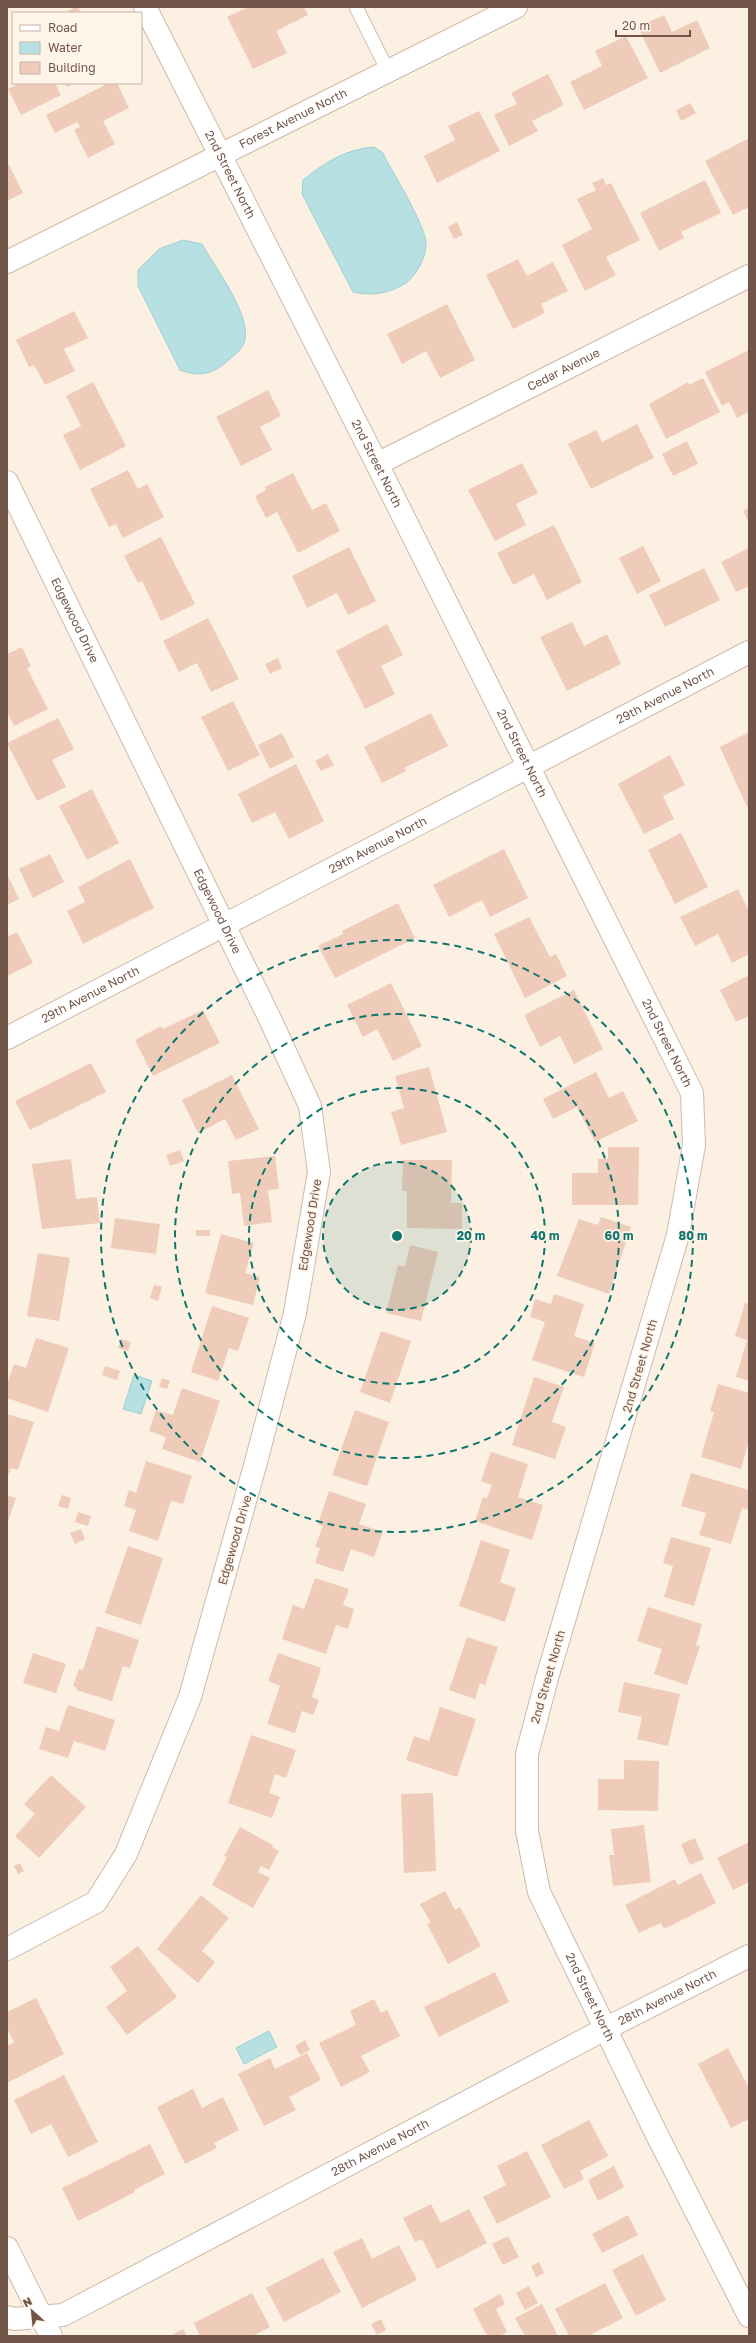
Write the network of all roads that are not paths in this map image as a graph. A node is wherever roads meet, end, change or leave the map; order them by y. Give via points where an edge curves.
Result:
1 (145, 7) edge
2 (356, 7) edge
3 (516, 7) edge
4 (388, 71) junction
5 (220, 155) junction
6 (7, 262) edge
7 (749, 276) edge
8 (377, 464) junction
9 (7, 482) edge
10 (749, 652) edge
11 (529, 766) junction
12 (224, 925) junction
13 (7, 1038) edge
14 (7, 1949) edge
15 (749, 1956) edge
16 (605, 2029) junction
17 (7, 2248) edge
18 (749, 2316) edge
19 (7, 2317) edge
20 (41, 2317) junction
21 (51, 2336) edge

1 - 5 street, 2nd Street North
2 - 4 lane
3 - 4 street, Forest Avenue North
4 - 5 street, Forest Avenue North
5 - 6 street, Forest Avenue North
5 - 8 street, 2nd Street North
7 - 8 street, Cedar Avenue
8 - 11 street, 2nd Street North
9 - 12 street, Edgewood Drive
10 - 11 street, 29th Avenue North
11 - 12 street, 29th Avenue North
11 - 16 street, 2nd Street North via 692,1093 694,1145 678,1235 547,1678 527,1754 526,1831 539,1892
12 - 13 street, 29th Avenue North
12 - 14 street, Edgewood Drive via 310,1106 319,1172 295,1313 190,1697 126,1854 96,1902
15 - 16 street, 28th Avenue North
16 - 18 street, 2nd Street North
16 - 20 street, 28th Avenue North via 63,2315
17 - 20 street
19 - 20 street, 28th Avenue North
20 - 21 street

